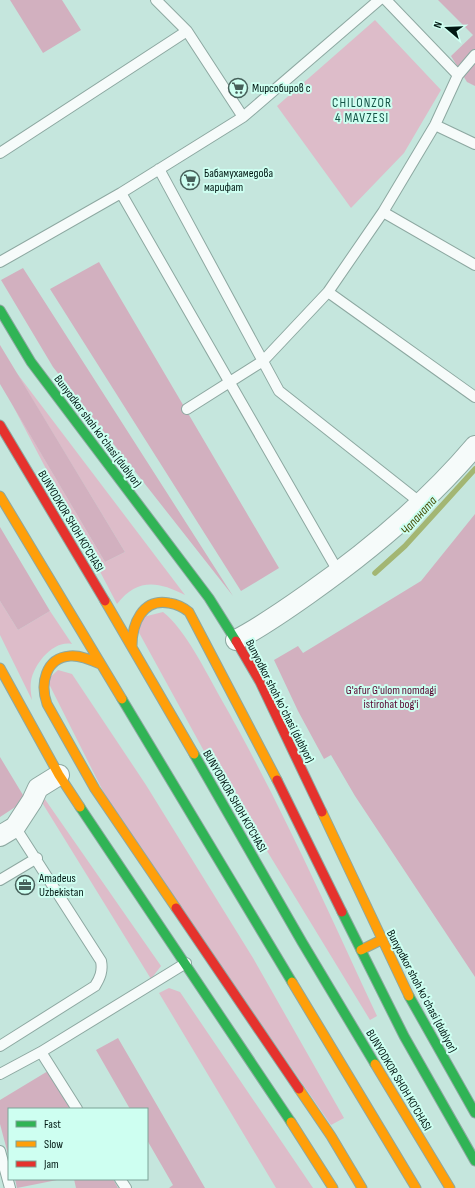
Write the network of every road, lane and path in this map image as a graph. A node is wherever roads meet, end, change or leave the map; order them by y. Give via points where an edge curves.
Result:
1 (156, 0) edge
2 (379, 0) edge
3 (386, 0) edge
4 (188, 30) junction
5 (475, 55) edge
6 (458, 75) junction
7 (243, 117) junction
8 (435, 125) junction
9 (475, 144) edge
10 (0, 153) edge
11 (159, 169) junction
12 (121, 192) junction
13 (383, 212) junction
14 (0, 262) edge
15 (475, 265) edge
16 (328, 292) junction
17 (0, 310) edge
18 (263, 362) junction
19 (229, 382) junction
20 (475, 397) edge
21 (187, 409) dead end
22 (0, 425) edge
23 (475, 446) edge
24 (0, 496) edge
25 (422, 504) junction
26 (339, 573) junction
27 (236, 640) junction
28 (132, 646) junction
29 (100, 664) junction
30 (0, 668) edge
31 (59, 775) junction
32 (8, 832) edge
33 (37, 858) junction
34 (0, 880) edge
35 (381, 940) junction
36 (361, 950) junction
37 (186, 963) junction
38 (0, 1046) edge
39 (40, 1052) junction
40 (0, 1074) edge
41 (76, 1108) edge
42 (475, 1113) edge
43 (0, 1151) edge
44 (475, 1161) edge
45 (10, 1188) edge
46 (333, 1188) edge
47 (362, 1188) edge
48 (416, 1188) edge
49 (450, 1188) edge

1 - 4 lane
2 - 7 lane
3 - 6 lane
4 - 7 lane
4 - 10 lane
5 - 6 lane
6 - 8 lane
7 - 11 lane
8 - 9 lane
8 - 13 lane
11 - 12 lane
11 - 18 lane
12 - 14 lane
12 - 19 lane
13 - 15 lane
13 - 16 lane
16 - 18 lane
16 - 20 lane
17 - 27 main road, Bunyodkor shoh koʻchasi (dublyor) via 31,362 209,598
18 - 19 lane
18 - 25 lane via 279,391
19 - 21 lane
19 - 26 lane
22 - 28 main road, BUNYODKOR SHOH KO'CHASI
23 - 25 street
24 - 29 main road
25 - 26 street
26 - 27 street via 257,629
27 - 35 main road, Bunyodkor shoh koʻchasi (dublyor) via 260,682
28 - 36 main road via 134,623 139,613 148,605 169,602 189,612 249,724
28 - 49 main road, BUNYODKOR SHOH KO'CHASI via 302,942
29 - 47 main road via 80,657 60,659 50,667 44,677 42,690 46,704 95,789 331,1136
29 - 48 main road
30 - 31 main road
31 - 32 street via 38,788 32,801
31 - 37 main road
32 - 33 lane
33 - 34 lane
33 - 38 lane via 101,961 101,974 95,986
35 - 36 main road
35 - 42 main road, Bunyodkor shoh koʻchasi (dublyor) via 424,1025
36 - 44 main road via 404,1036
37 - 39 lane
37 - 46 main road
39 - 40 lane
39 - 41 lane
43 - 45 lane

